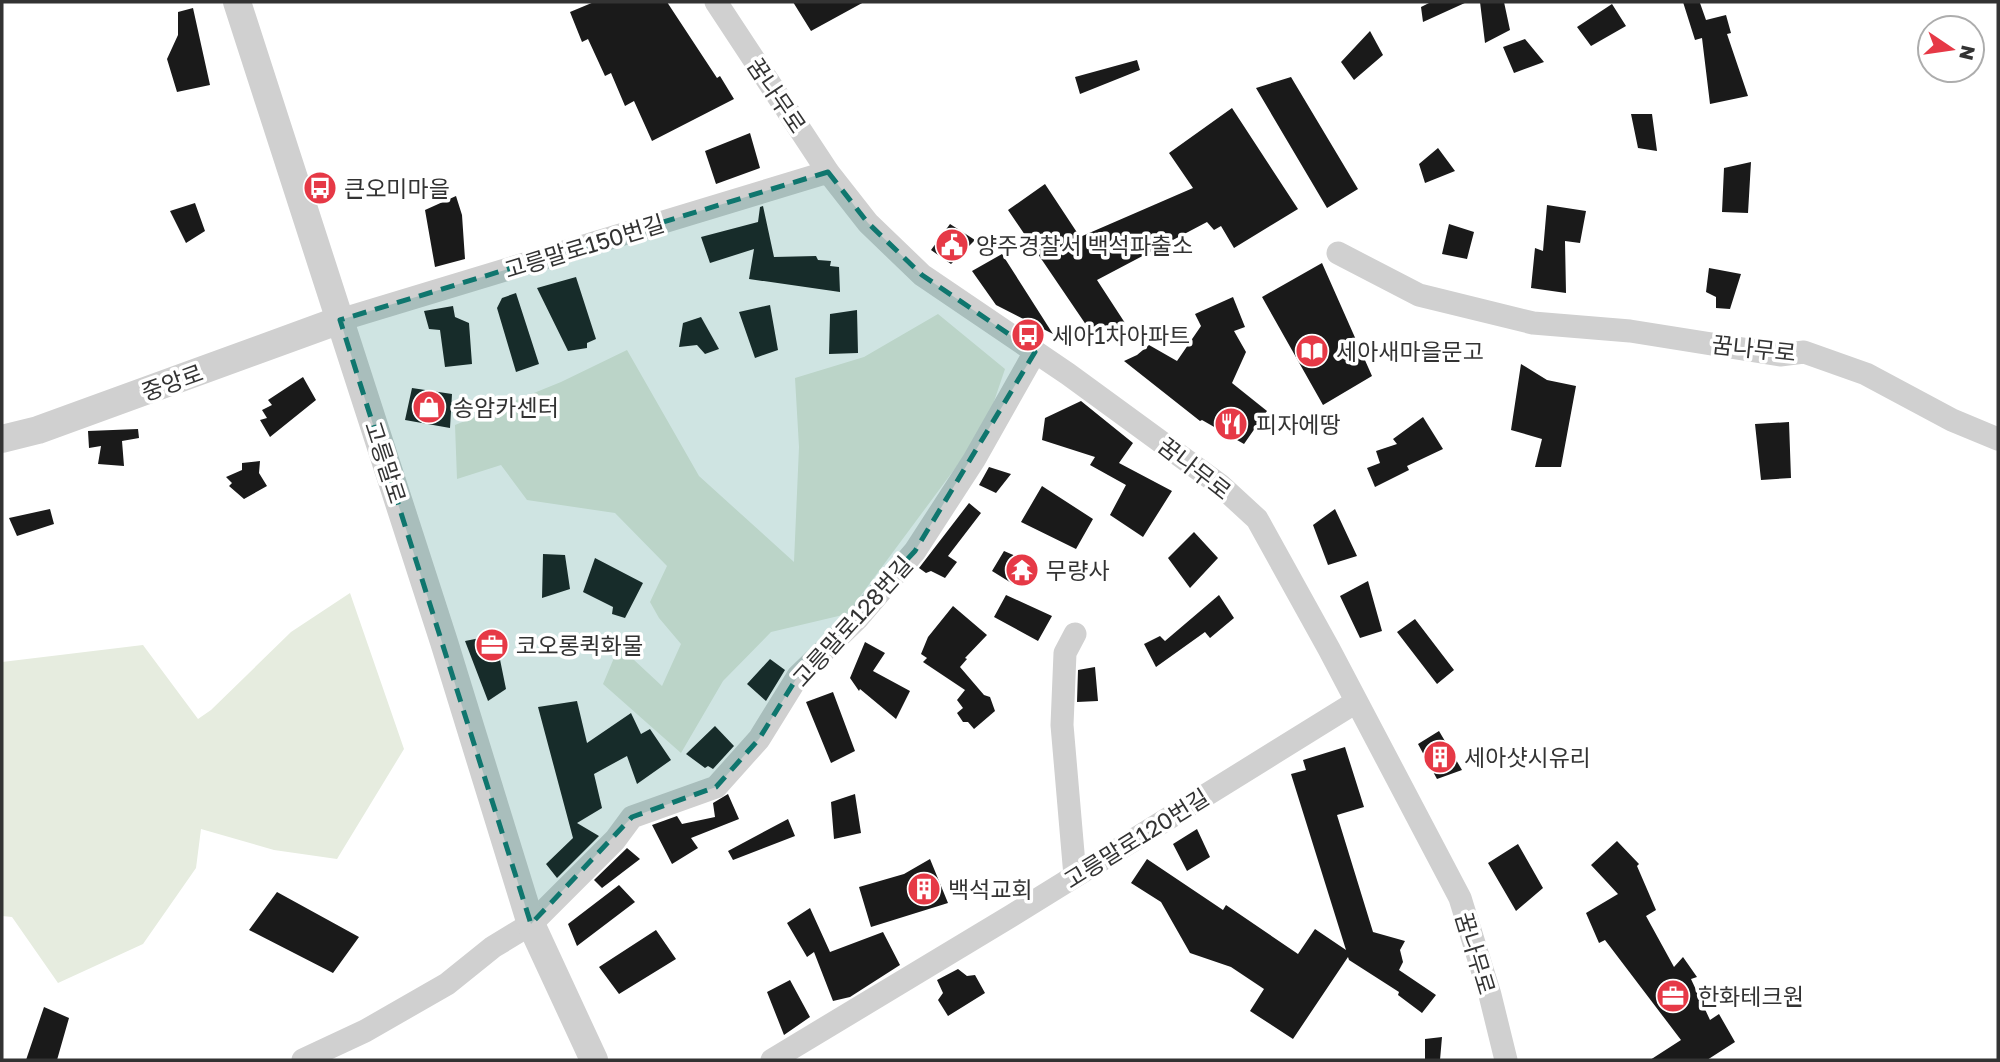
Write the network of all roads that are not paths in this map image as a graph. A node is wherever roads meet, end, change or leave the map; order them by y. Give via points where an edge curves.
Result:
1 (237, 2) edge
2 (716, 2) edge
3 (828, 172) junction
4 (1338, 253) dead end
5 (340, 320) junction
6 (1035, 352) junction
7 (2, 439) edge
8 (1998, 439) edge
9 (1075, 634) dead end
10 (1356, 702) junction
11 (1074, 876) junction
12 (531, 924) junction
13 (303, 1060) edge
14 (594, 1060) edge
15 (772, 1060) edge
16 (1506, 1060) edge

1 - 5 street, 고릉말로
2 - 3 street, 꿈나무로
3 - 5 street, 고릉말로150번길
3 - 6 street, 꿈나무로 via 868,223 922,275
4 - 8 street, 꿈나무로 via 1419,295 1533,323 1630,331 1780,355 1804,352 1866,374 1952,421
5 - 7 street, 중앙로
5 - 12 street, 고릉말로
6 - 10 street, 꿈나무로 via 1220,485 1257,519
6 - 12 street, 고릉말로128번길 via 974,460 915,551 857,619 798,676 759,739 716,787 632,817
9 - 11 street via 1065,653 1062,725
10 - 11 street, 고릉말로120번길
10 - 16 street, 꿈나무로 via 1460,898
11 - 15 street, 고릉말로120번길
12 - 13 street via 447,984
12 - 14 street, 고릉말로

